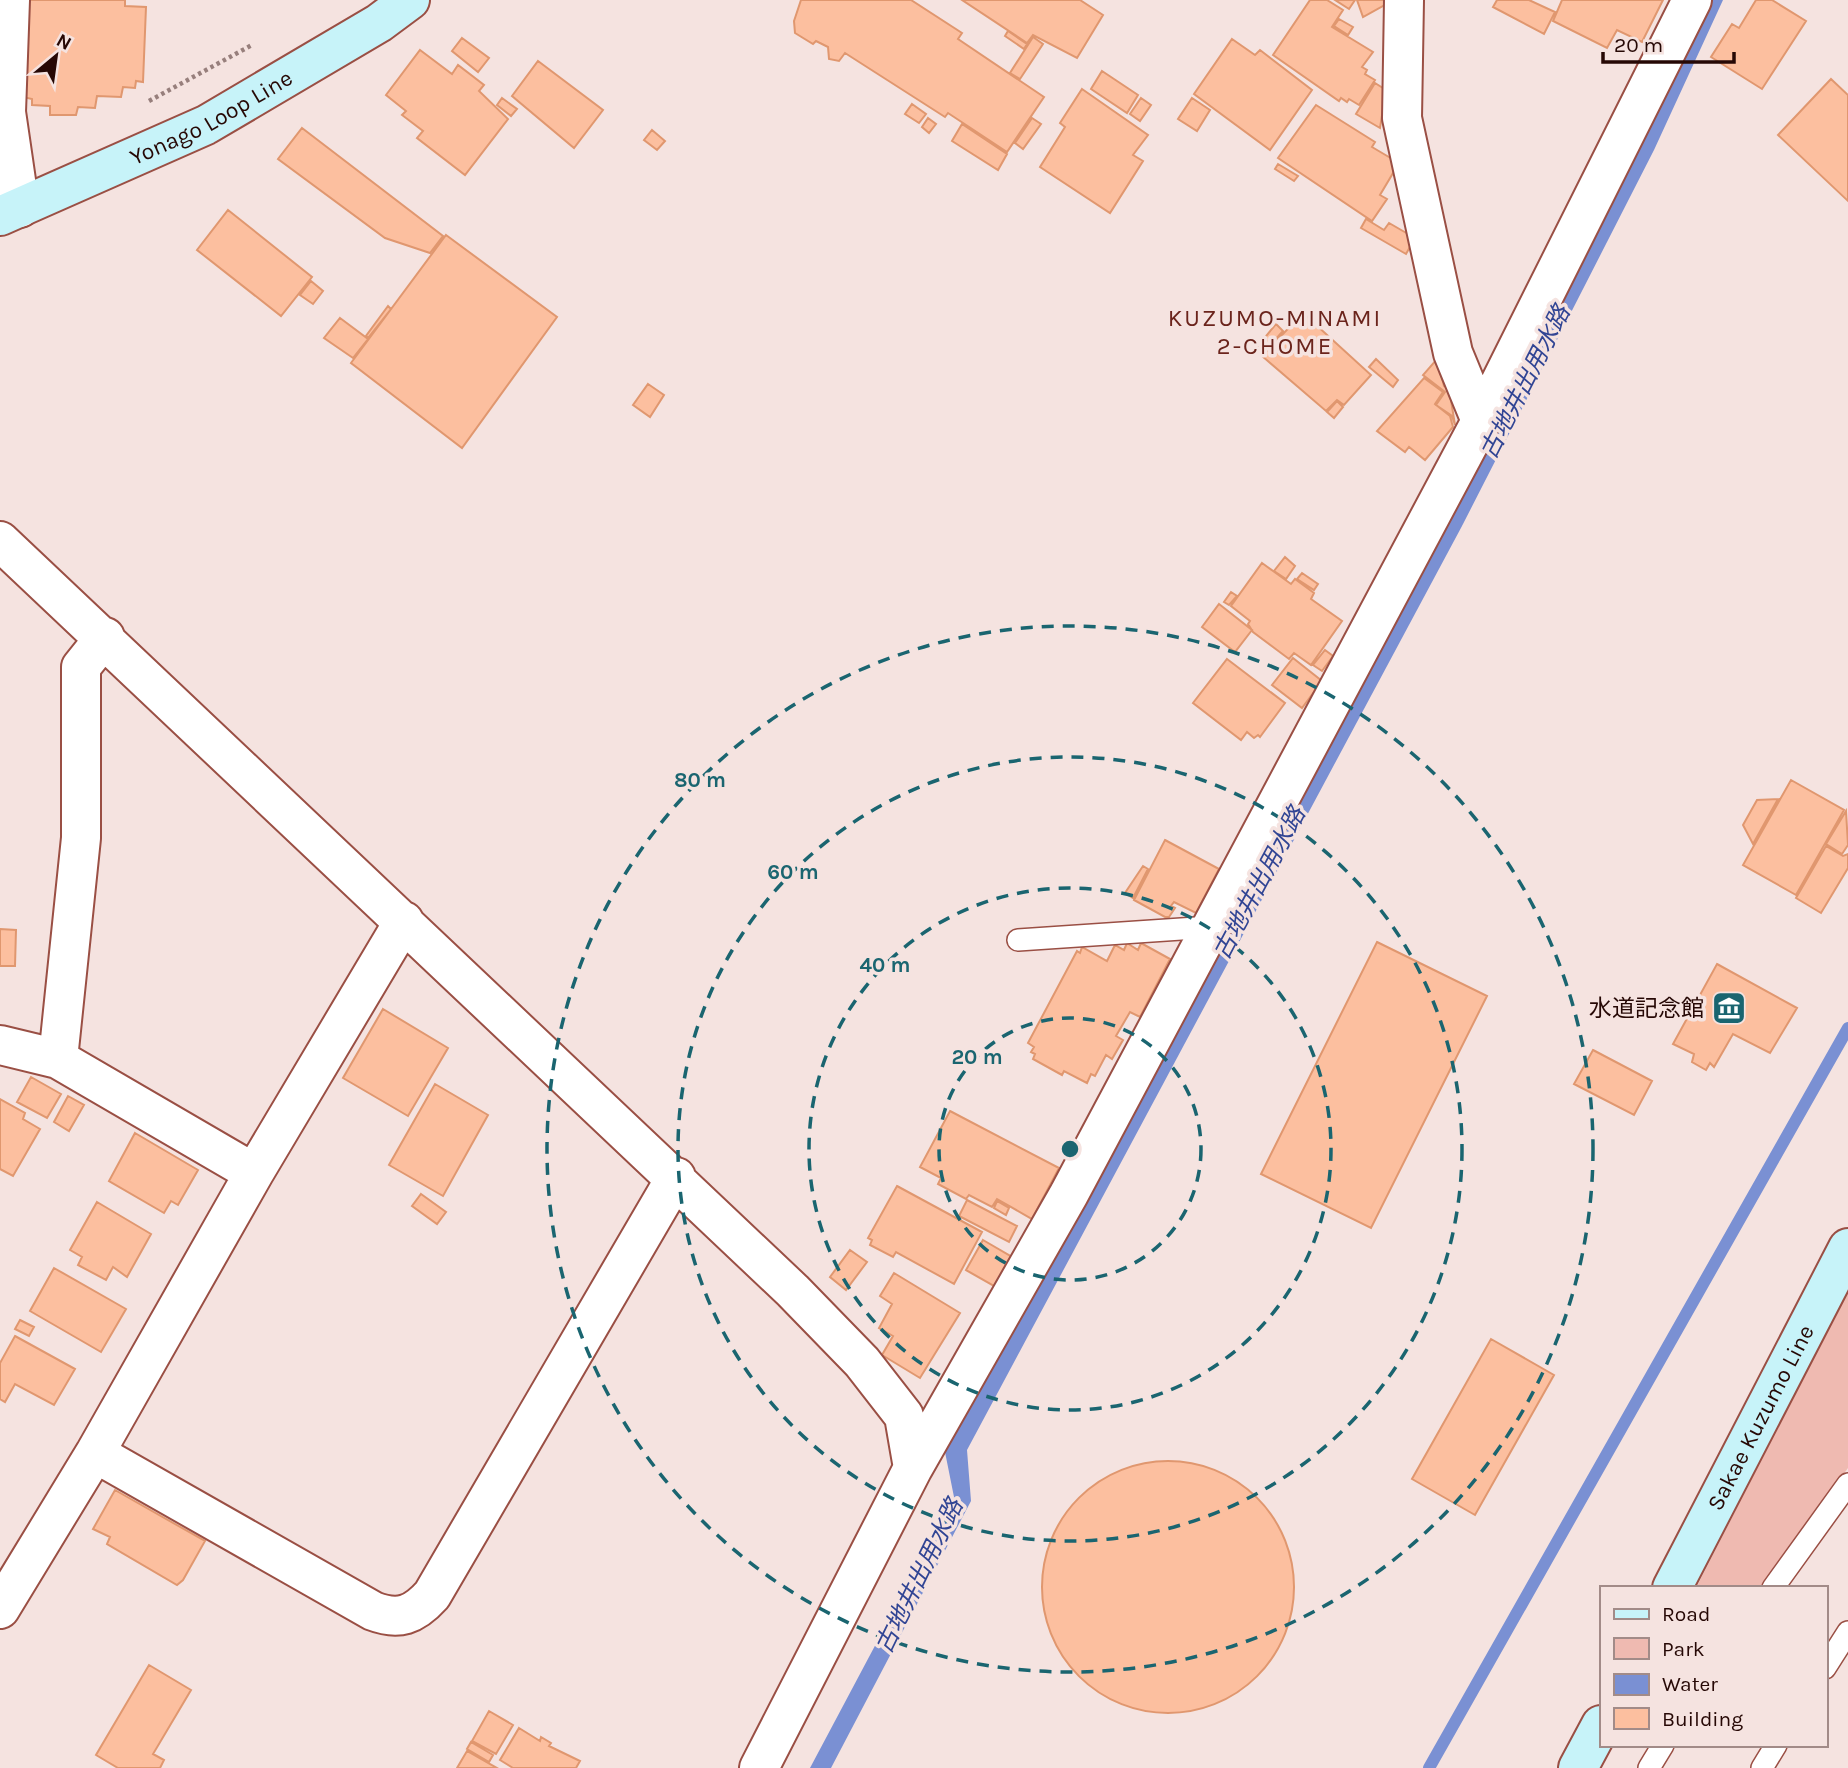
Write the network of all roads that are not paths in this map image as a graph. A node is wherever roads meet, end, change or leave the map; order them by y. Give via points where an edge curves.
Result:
1 (10, 0) edge
2 (410, 0) edge
3 (1404, 0) edge
4 (1692, 0) edge
5 (10, 212) edge
6 (1481, 421) junction
7 (0, 541) edge
8 (105, 637) junction
9 (404, 921) junction
10 (1211, 928) junction
11 (1018, 940) dead end
12 (0, 1045) edge
13 (58, 1059) junction
14 (254, 1174) junction
15 (676, 1177) junction
16 (1848, 1248) edge
17 (95, 1453) junction
18 (913, 1468) junction
19 (1848, 1484) edge
20 (1673, 1586) edge
21 (1774, 1586) edge
22 (0, 1609) edge
23 (1848, 1632) edge
24 (1827, 1665) edge
25 (1600, 1729) edge
26 (1662, 1747) edge
27 (1775, 1747) edge
28 (759, 1768) edge
29 (1578, 1768) edge
30 (1649, 1768) edge
31 (1762, 1768) edge

1 - 5 street via 6,112
2 - 5 main road, Yonago Loop Line via 206,125
3 - 6 street via 1402,118 1453,353
4 - 6 street
6 - 10 street
7 - 8 street
8 - 9 street
8 - 13 street via 81,667 81,838
9 - 14 street
9 - 15 street
10 - 11 lane
10 - 18 street via 1069,1194
12 - 13 street
13 - 14 street
14 - 17 street
15 - 17 street via 432,1595 419,1610 396,1618 373,1611
15 - 18 street via 862,1362 904,1416
16 - 20 main road, Sakae Kuzumo Line
17 - 22 street
18 - 28 street
19 - 21 lane
23 - 24 lane
25 - 29 main road
26 - 30 lane
27 - 31 lane

